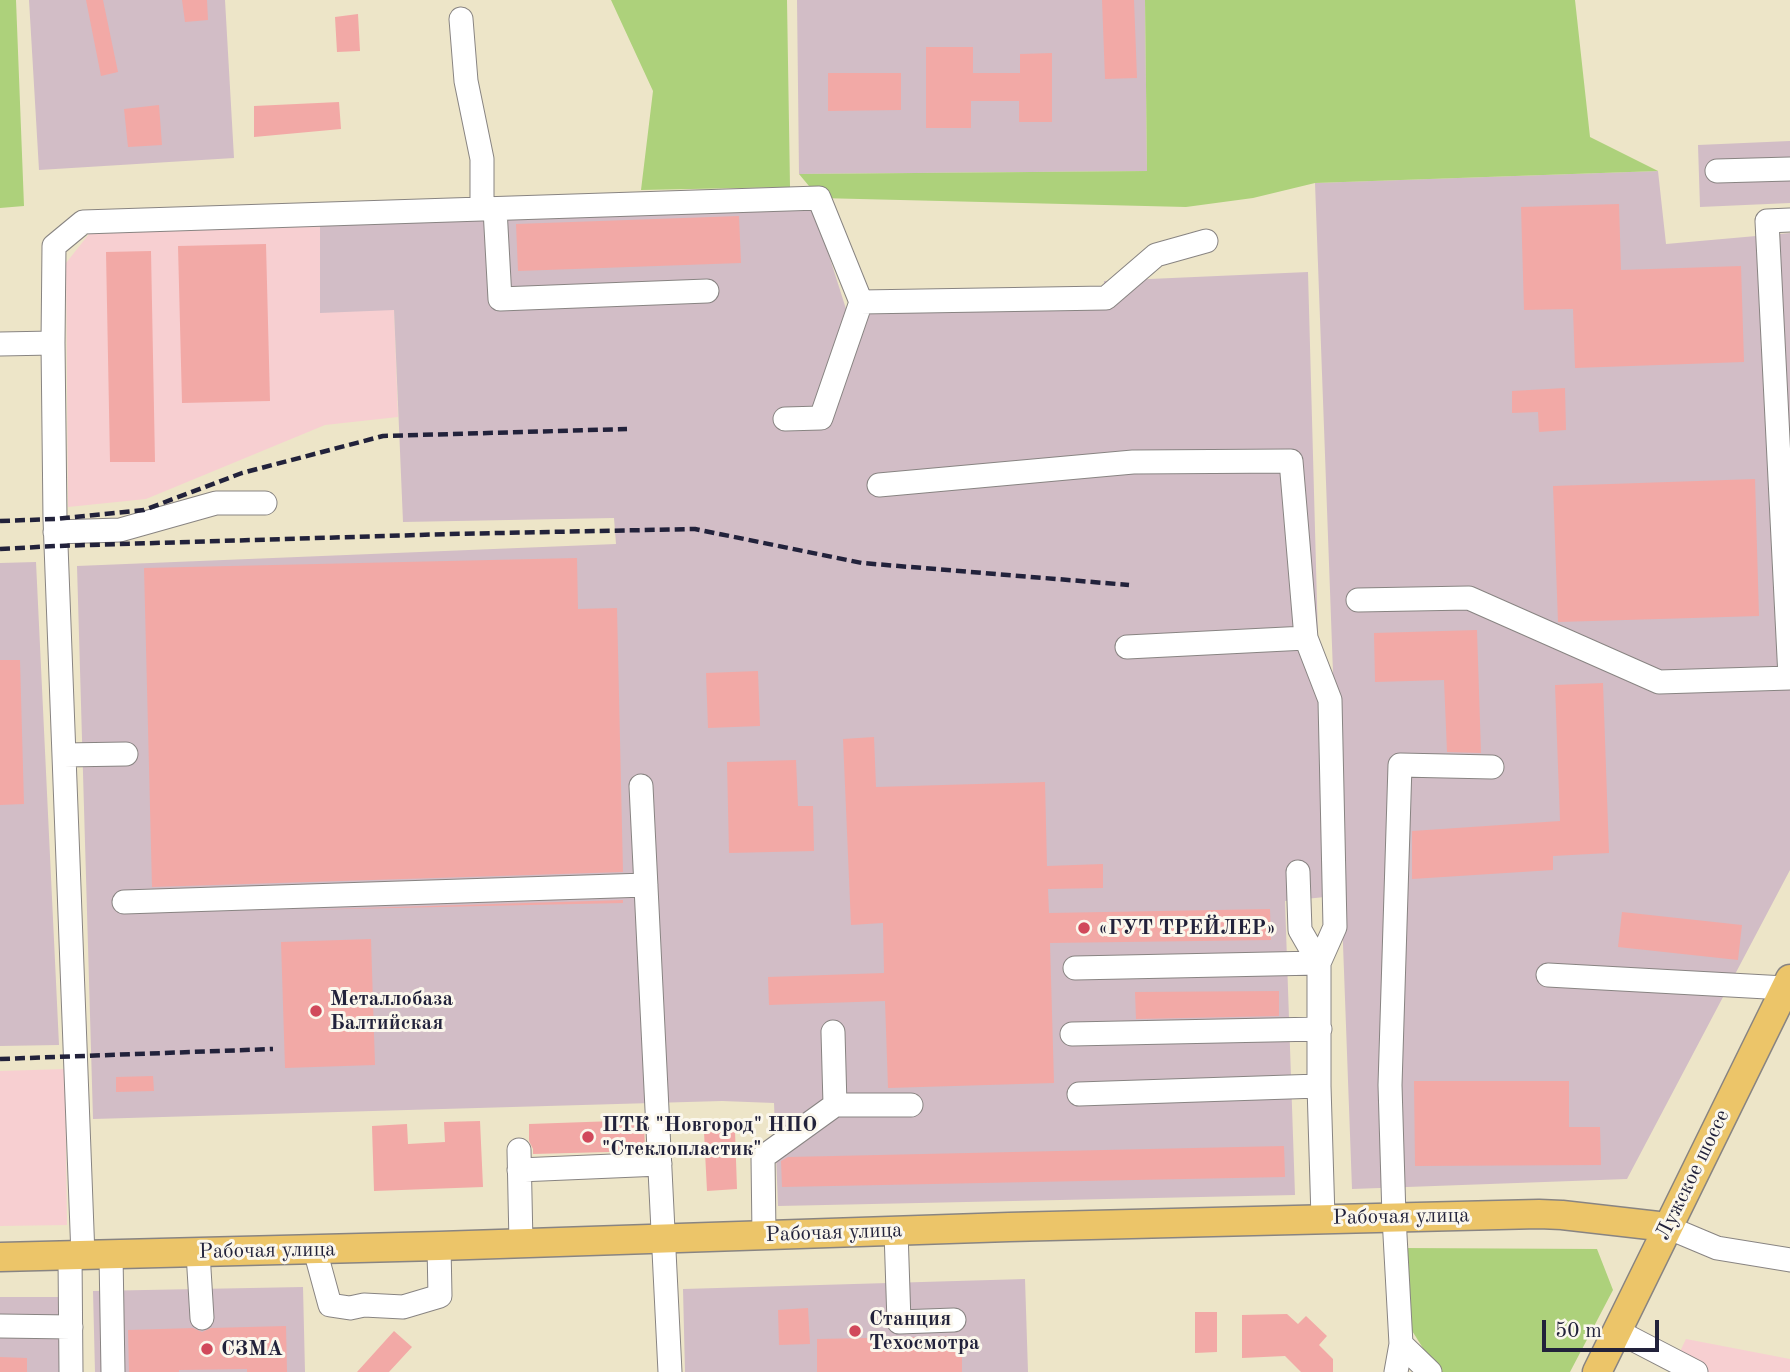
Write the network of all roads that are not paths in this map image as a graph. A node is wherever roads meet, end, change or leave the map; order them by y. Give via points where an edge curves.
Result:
1 (461, 19) dead end
2 (1790, 169) edge
3 (1717, 171) dead end
4 (488, 209) junction
5 (1790, 220) edge
6 (1206, 241) dead end
7 (707, 291) dead end
8 (861, 302) junction
9 (52, 343) junction
10 (0, 344) edge
11 (785, 419) dead end
12 (879, 485) dead end
13 (265, 503) dead end
14 (55, 532) junction
15 (1358, 600) dead end
16 (1306, 638) junction
17 (1127, 647) dead end
18 (1790, 677) edge
19 (126, 754) dead end
20 (64, 755) junction
21 (1492, 767) dead end
22 (641, 786) dead end
23 (1298, 872) dead end
24 (646, 885) junction
25 (124, 902) dead end
26 (1319, 963) junction
27 (1074, 968) dead end
28 (1548, 975) dead end
29 (1785, 998) edge
30 (1320, 1029) junction
31 (833, 1032) dead end
32 (1072, 1034) dead end
33 (1320, 1086) junction
34 (1079, 1094) dead end
35 (835, 1105) junction
36 (911, 1105) dead end
37 (660, 1164) junction
38 (1394, 1217) junction
39 (1323, 1218) junction
40 (1667, 1227) junction
41 (896, 1231) junction
42 (764, 1235) junction
43 (663, 1238) junction
44 (521, 1243) junction
45 (439, 1246) junction
46 (315, 1250) junction
47 (198, 1252) junction
48 (111, 1255) junction
49 (77, 1256) junction
50 (0, 1257) edge
51 (1790, 1259) edge
52 (202, 1318) dead end
53 (954, 1320) dead end
54 (0, 1326) edge
55 (71, 1327) junction
56 (1617, 1331) junction
57 (1401, 1344) junction
58 (71, 1372) edge
59 (113, 1372) edge
60 (670, 1372) edge
61 (1396, 1372) edge
62 (1430, 1372) edge
63 (1597, 1372) edge
64 (1696, 1372) edge

1 - 4 street
2 - 3 street
4 - 7 street via 500,299
4 - 8 street via 819,198
4 - 9 street via 83,222 54,246
5 - 18 street via 1767,220
6 - 8 street via 1156,254 1105,298
8 - 11 street via 821,418
9 - 10 street
9 - 14 street
12 - 16 street via 1133,462 1291,461
13 - 14 street via 216,503 120,530
14 - 20 street
15 - 18 street via 1469,598 1659,682
16 - 17 street
16 - 26 street via 1329,700 1335,927
19 - 20 street
20 - 49 street
21 - 38 street via 1400,765 1390,1085
22 - 24 street
23 - 26 street via 1300,930
24 - 25 street
24 - 37 street
26 - 27 street
26 - 30 street
28 - 29 street
29 - 40 main road, Лужское шоссе
30 - 32 street
30 - 33 street
31 - 35 street
33 - 34 street
33 - 39 street
35 - 36 street
35 - 42 street via 763,1157
37 - 43 street
37 - 44 street via 519,1160
38 - 39 main road, Рабочая улица
38 - 40 main road, Рабочая улица via 1539,1214
38 - 57 street
39 - 41 main road, Рабочая улица
40 - 51 street via 1717,1248
40 - 56 main road, Лужское шоссе
41 - 42 main road, Рабочая улица
41 - 53 street via 899,1322
42 - 43 main road, Рабочая улица
43 - 44 main road, Рабочая улица
43 - 60 street
44 - 45 main road, Рабочая улица
45 - 46 main road, Рабочая улица
45 - 46 street via 440,1296 402,1307 330,1305
46 - 47 main road, Рабочая улица
47 - 48 main road, Рабочая улица
47 - 52 street
48 - 49 main road, Рабочая улица
48 - 59 street
49 - 50 main road, Рабочая улица
49 - 55 street
54 - 55 street
55 - 58 street
56 - 63 main road, Лужское шоссе
56 - 64 street
57 - 61 street
57 - 62 street

